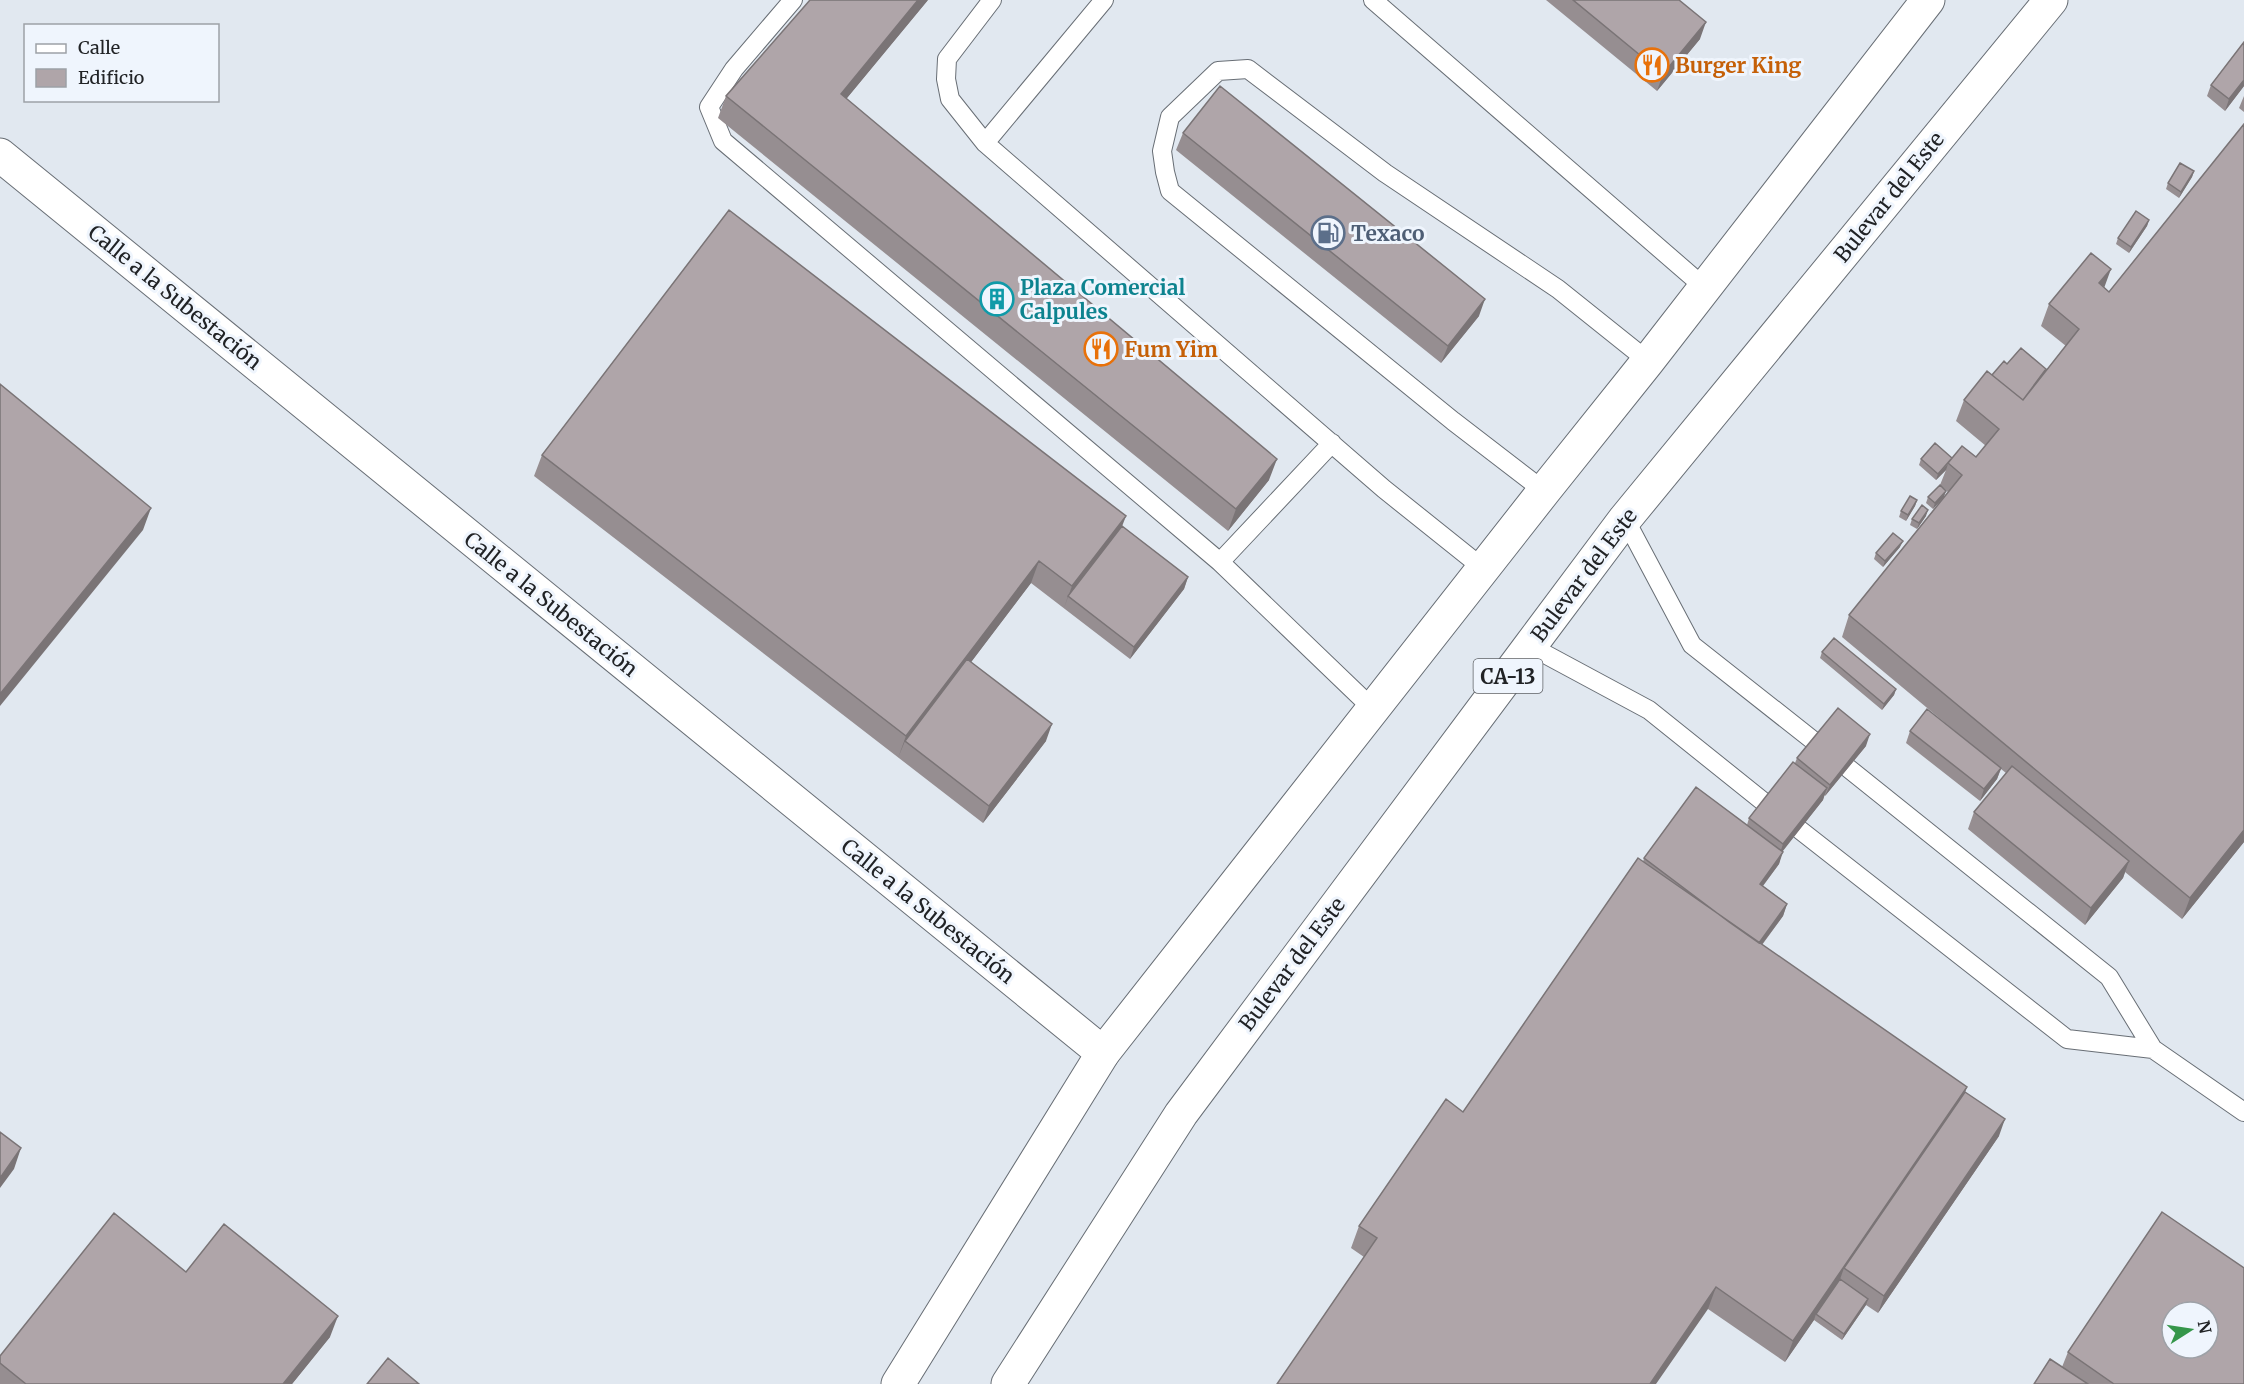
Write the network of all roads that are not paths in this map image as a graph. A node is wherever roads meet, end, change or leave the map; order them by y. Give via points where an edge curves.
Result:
1 (793, 0) edge
2 (992, 0) edge
3 (1104, 0) edge
4 (1373, 0) edge
5 (1928, 0) edge
6 (2051, 0) edge
7 (985, 143) junction
8 (0, 155) edge
9 (1704, 287) junction
10 (1648, 361) junction
11 (1332, 443) junction
12 (1544, 491) junction
13 (1626, 519) junction
14 (1220, 562) junction
15 (1484, 569) junction
16 (1530, 646) junction
17 (1373, 709) junction
18 (1815, 742) edge
19 (1848, 768) edge
20 (1765, 803) edge
21 (1800, 830) edge
22 (2153, 1050) junction
23 (1103, 1053) junction
24 (2244, 1112) edge
25 (898, 1384) edge
26 (1008, 1384) edge

1 - 14 lane via 734,69 709,107 723,141
2 - 7 lane via 947,59 946,79 950,99
3 - 7 lane
4 - 9 lane
5 - 9 main road
6 - 13 main road, Bulevar del Este / CA-13
7 - 11 lane
8 - 23 main road, Calle a la Subestación
9 - 10 main road
10 - 12 main road
10 - 12 lane via 1558,289 1385,173 1248,69 1218,72 1170,117 1162,151 1170,190
11 - 14 lane
11 - 15 lane
12 - 15 main road
13 - 16 main road, Bulevar del Este / CA-13
13 - 18 lane via 1692,645
14 - 17 lane
15 - 17 main road
16 - 20 lane via 1649,710
16 - 26 main road, Bulevar del Este / CA-13 via 1181,1114
17 - 23 main road
19 - 22 lane via 2109,977
21 - 22 lane via 2067,1039
22 - 24 lane
23 - 25 main road

